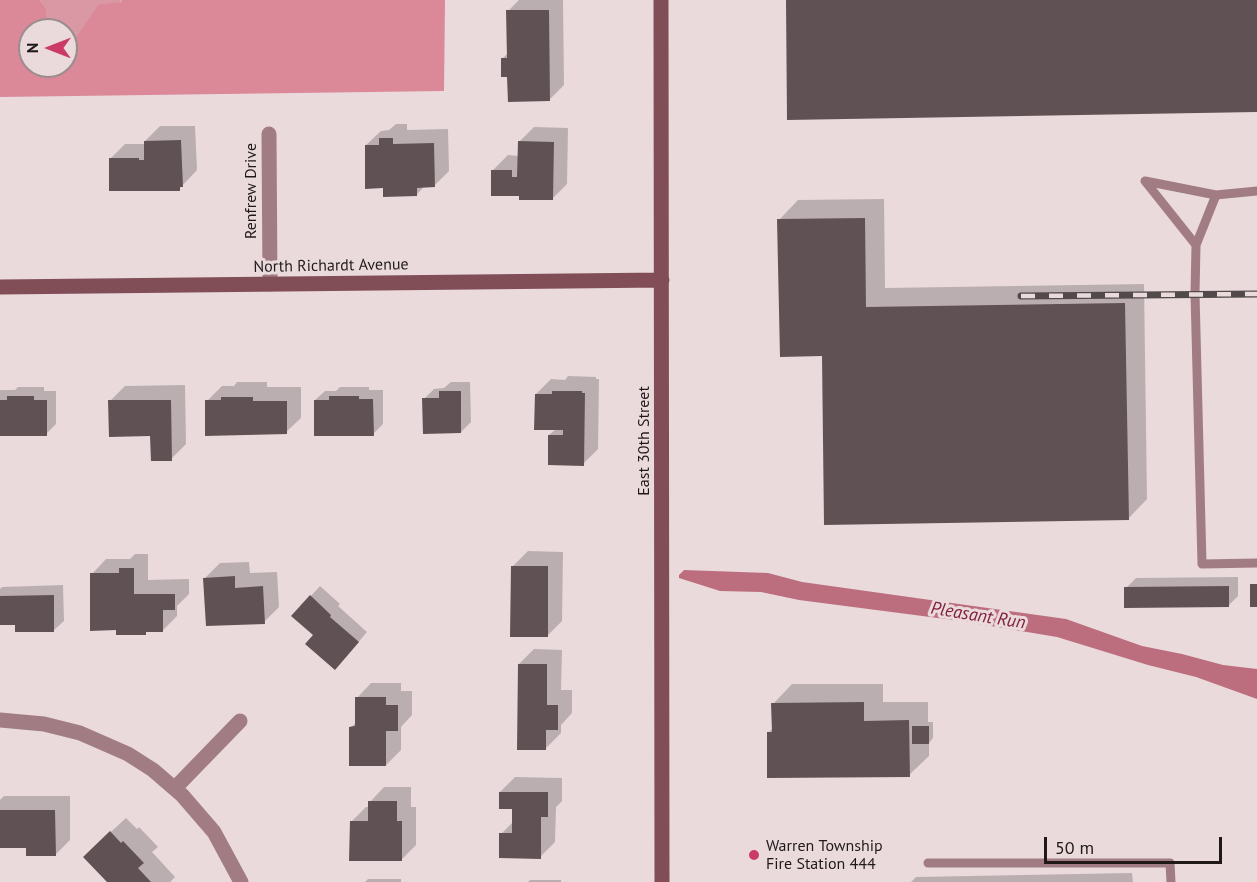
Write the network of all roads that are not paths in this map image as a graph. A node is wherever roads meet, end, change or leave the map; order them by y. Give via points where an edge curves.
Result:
1 (661, 0) edge
2 (269, 134) dead end
3 (1257, 191) edge
4 (1216, 195) junction
5 (1196, 245) junction
6 (662, 280) junction
7 (270, 284) junction
8 (0, 287) edge
9 (1257, 563) edge
10 (0, 720) edge
11 (240, 721) dead end
12 (176, 788) junction
13 (928, 862) dead end
14 (241, 882) edge
15 (662, 882) edge
16 (1171, 882) edge

1 - 6 main road, East 30th Street
2 - 7 street, Renfrew Drive
3 - 4 lane
4 - 5 lane
4 - 5 lane via 1145,181
5 - 9 lane via 1202,564
6 - 7 main road, North Richardt Avenue
6 - 15 main road, East 30th Street
7 - 8 main road, North Richardt Avenue
10 - 12 street via 44,724 88,736 128,754
11 - 12 street
12 - 14 street via 214,832
13 - 16 lane via 1170,863

